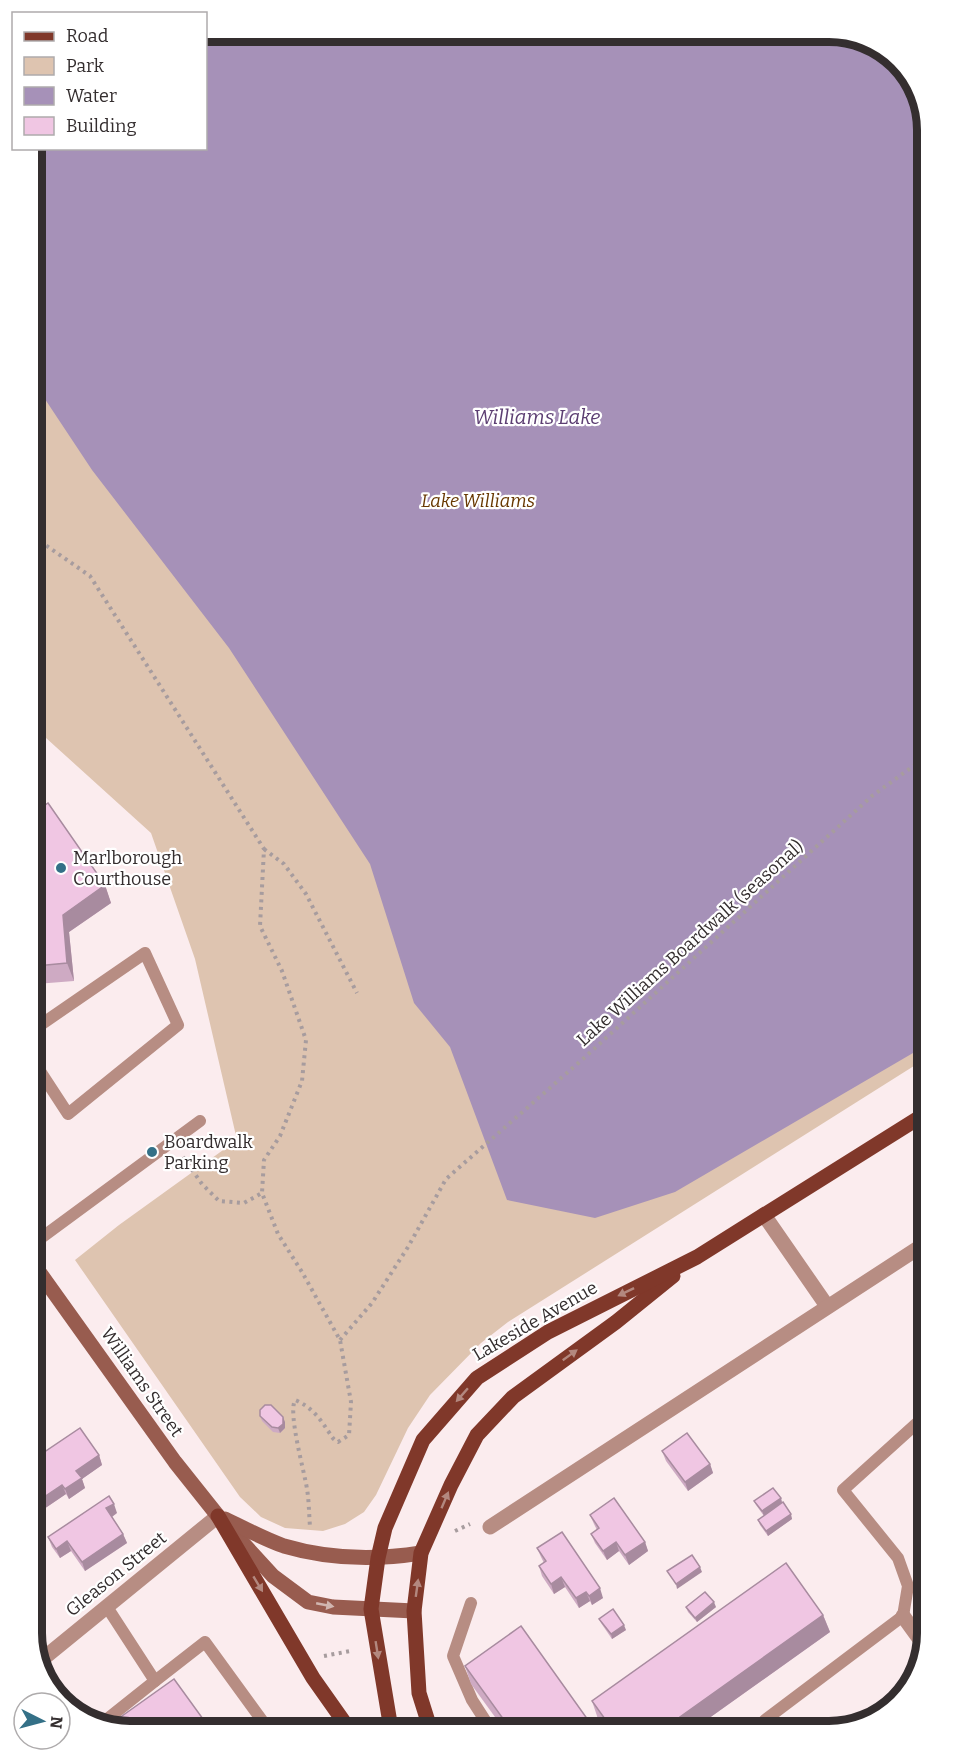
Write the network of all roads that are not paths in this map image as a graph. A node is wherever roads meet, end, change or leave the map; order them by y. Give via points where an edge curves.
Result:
1 (42, 1024) edge
2 (42, 1074) edge
3 (917, 1119) edge
4 (200, 1121) dead end
5 (764, 1215) junction
6 (42, 1237) edge
7 (917, 1249) edge
8 (697, 1257) junction
9 (42, 1276) edge
10 (827, 1306) junction
11 (917, 1423) edge
12 (218, 1516) junction
13 (490, 1527) dead end
14 (422, 1554) junction
15 (378, 1558) junction
16 (471, 1603) dead end
17 (107, 1607) junction
18 (371, 1609) junction
19 (414, 1611) junction
20 (903, 1616) junction
21 (917, 1635) edge
22 (46, 1657) edge
23 (155, 1681) junction
24 (108, 1718) edge
25 (262, 1721) edge
26 (344, 1721) edge
27 (390, 1721) edge
28 (428, 1721) edge
29 (486, 1721) edge
30 (767, 1721) edge

1 - 2 lane via 145,953 178,1025 68,1114
3 - 5 main road, Lakeside Avenue
4 - 6 lane
5 - 8 main road, Lakeside Avenue
5 - 10 street
7 - 10 street
14 -> 8 main road, Lakeside Avenue via 477,1436 499,1412 513,1397
8 -> 15 main road, Lakeside Avenue via 548,1332 477,1378 423,1440 385,1528
9 - 12 main road, Williams Street
10 - 13 street
11 - 20 lane via 843,1490 898,1558 908,1586
12 - 15 main road, Williams Street via 282,1545 312,1553
12 - 17 street, Gleason Street
12 -> 18 main road, Williams Street via 273,1576 308,1602
12 -> 26 main road
14 - 15 main road, Williams Street
19 -> 14 main road, Lakeside Avenue
15 - 18 main road, Lakeside Avenue
16 - 29 lane via 453,1656
17 - 22 street, Gleason Street
17 - 23 lane
18 - 19 main road, Williams Street
18 -> 27 main road, Lakeside Avenue
19 - 28 main road, Lakeside Avenue via 419,1693
20 - 21 street
20 - 30 lane
23 - 24 lane
23 - 25 lane via 205,1642

